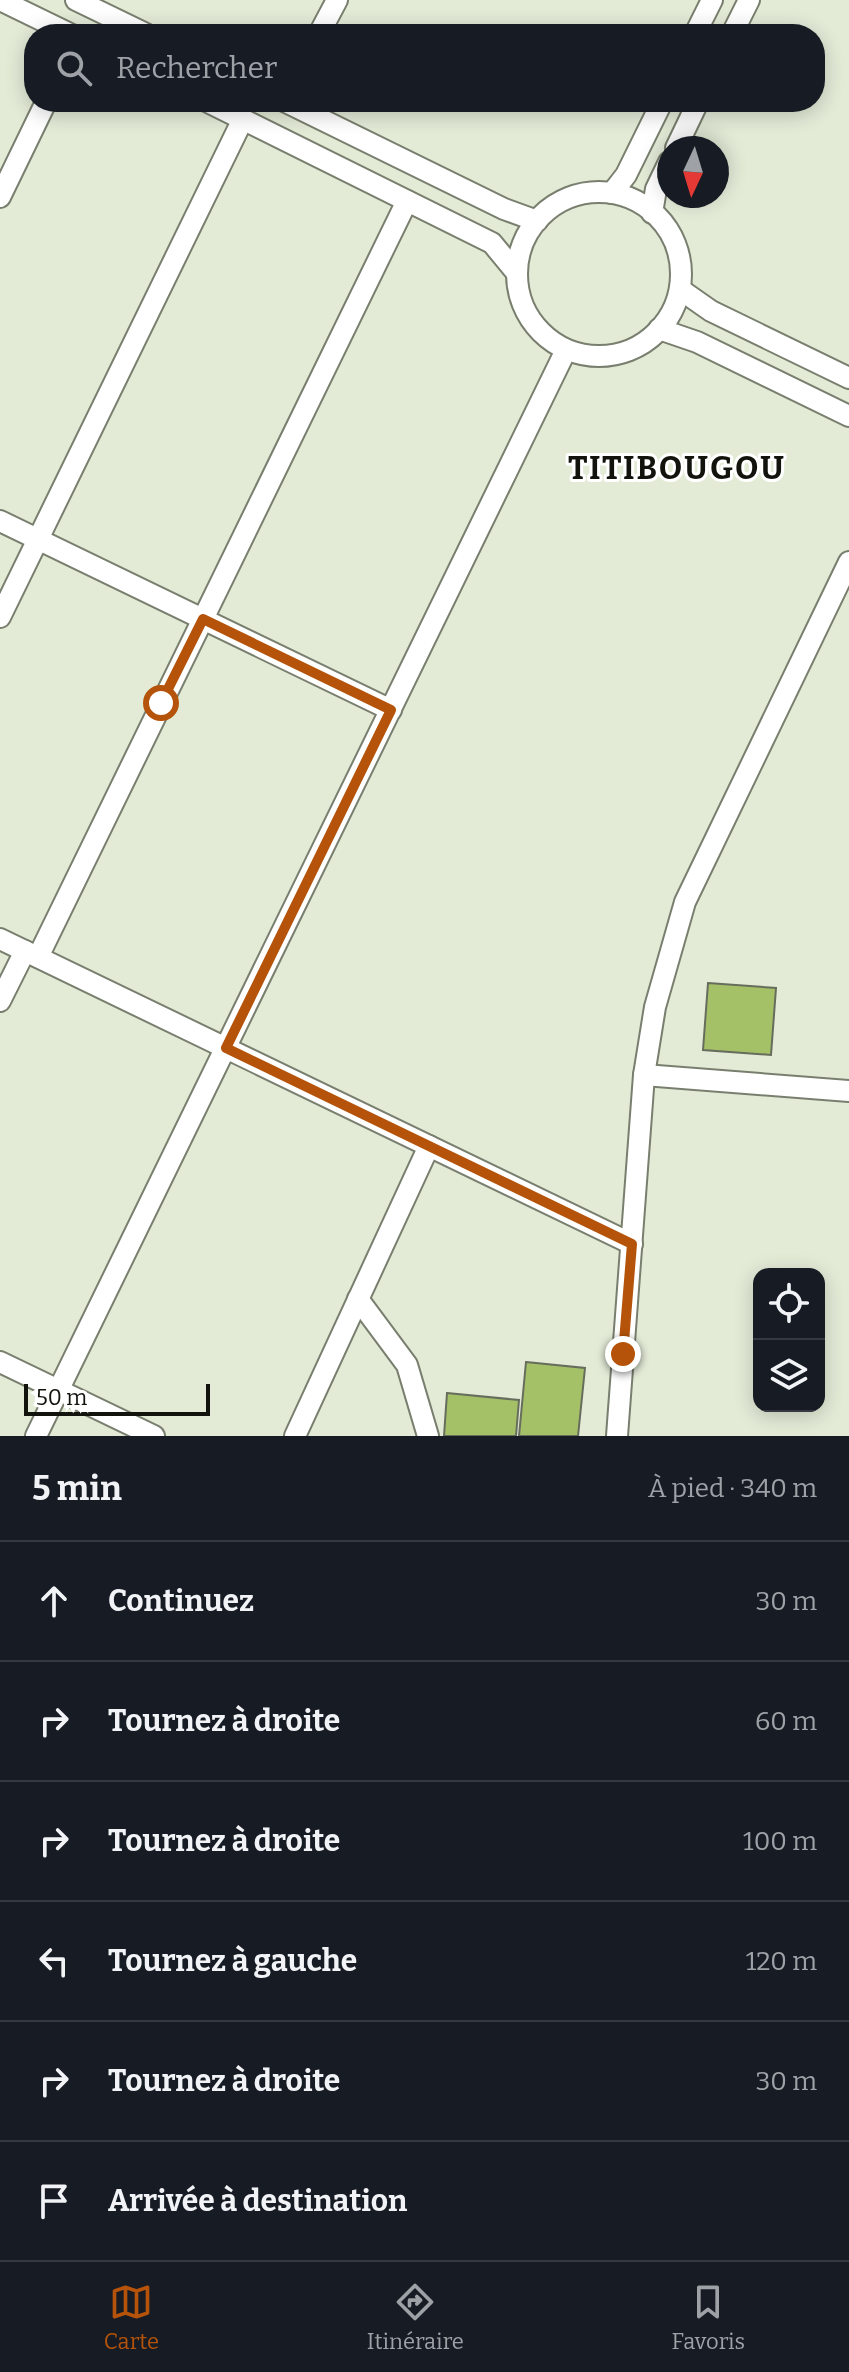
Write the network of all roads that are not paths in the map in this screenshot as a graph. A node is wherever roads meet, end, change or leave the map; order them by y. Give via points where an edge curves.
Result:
1 (0, 0) edge
2 (76, 0) edge
3 (337, 0) edge
4 (712, 0) edge
5 (749, 0) edge
6 (49, 24) edge
7 (125, 24) edge
8 (324, 24) edge
9 (700, 24) edge
10 (737, 24) edge
11 (41, 112) edge
12 (229, 112) edge
13 (280, 112) edge
14 (305, 112) edge
15 (657, 112) edge
16 (693, 112) edge
17 (243, 119) junction
18 (269, 132) junction
19 (682, 136) edge
20 (657, 187) edge
21 (612, 193) junction
22 (0, 197) edge
23 (407, 201) junction
24 (652, 213) junction
25 (537, 221) junction
26 (515, 271) junction
27 (681, 290) junction
28 (659, 329) junction
29 (566, 350) junction
30 (849, 378) edge
31 (849, 416) edge
32 (0, 521) edge
33 (38, 539) junction
34 (849, 562) edge
35 (0, 617) edge
36 (203, 619) junction
37 (391, 710) junction
38 (0, 939) edge
39 (31, 954) junction
40 (0, 1001) edge
41 (226, 1048) junction
42 (644, 1075) junction
43 (849, 1091) edge
44 (429, 1146) junction
45 (632, 1244) junction
46 (358, 1299) junction
47 (0, 1362) edge
48 (58, 1390) junction
49 (36, 1436) edge
50 (154, 1436) edge
51 (295, 1436) edge
52 (428, 1436) edge
53 (617, 1436) edge

1 - 6 street
2 - 7 street
3 - 8 street
4 - 9 street
5 - 10 street
11 - 22 street
12 - 17 street
13 - 18 street
14 - 25 street
15 - 21 street
16 - 19 street
17 - 18 street
17 - 33 street
18 - 23 street
20 - 24 street
21 - 24 street
21 - 25 street via 583,193 551,207
23 - 26 street via 492,243
23 - 36 street
24 - 27 street via 679,253
25 - 26 street via 518,254
26 - 29 street via 523,311
27 - 28 street
27 - 30 street via 711,311
28 - 29 street via 626,353 597,357
28 - 31 street via 697,342
29 - 37 street
32 - 33 street
33 - 35 street
33 - 36 street
34 - 42 street via 685,902 655,1007
36 - 37 street
36 - 39 street
37 - 41 street
38 - 39 street
39 - 40 street
39 - 41 street
41 - 44 street
41 - 48 street
42 - 43 street
42 - 45 street
44 - 45 street
44 - 46 street
45 - 53 street
46 - 51 street
46 - 52 street via 407,1365
47 - 48 street
48 - 49 street
48 - 50 street

